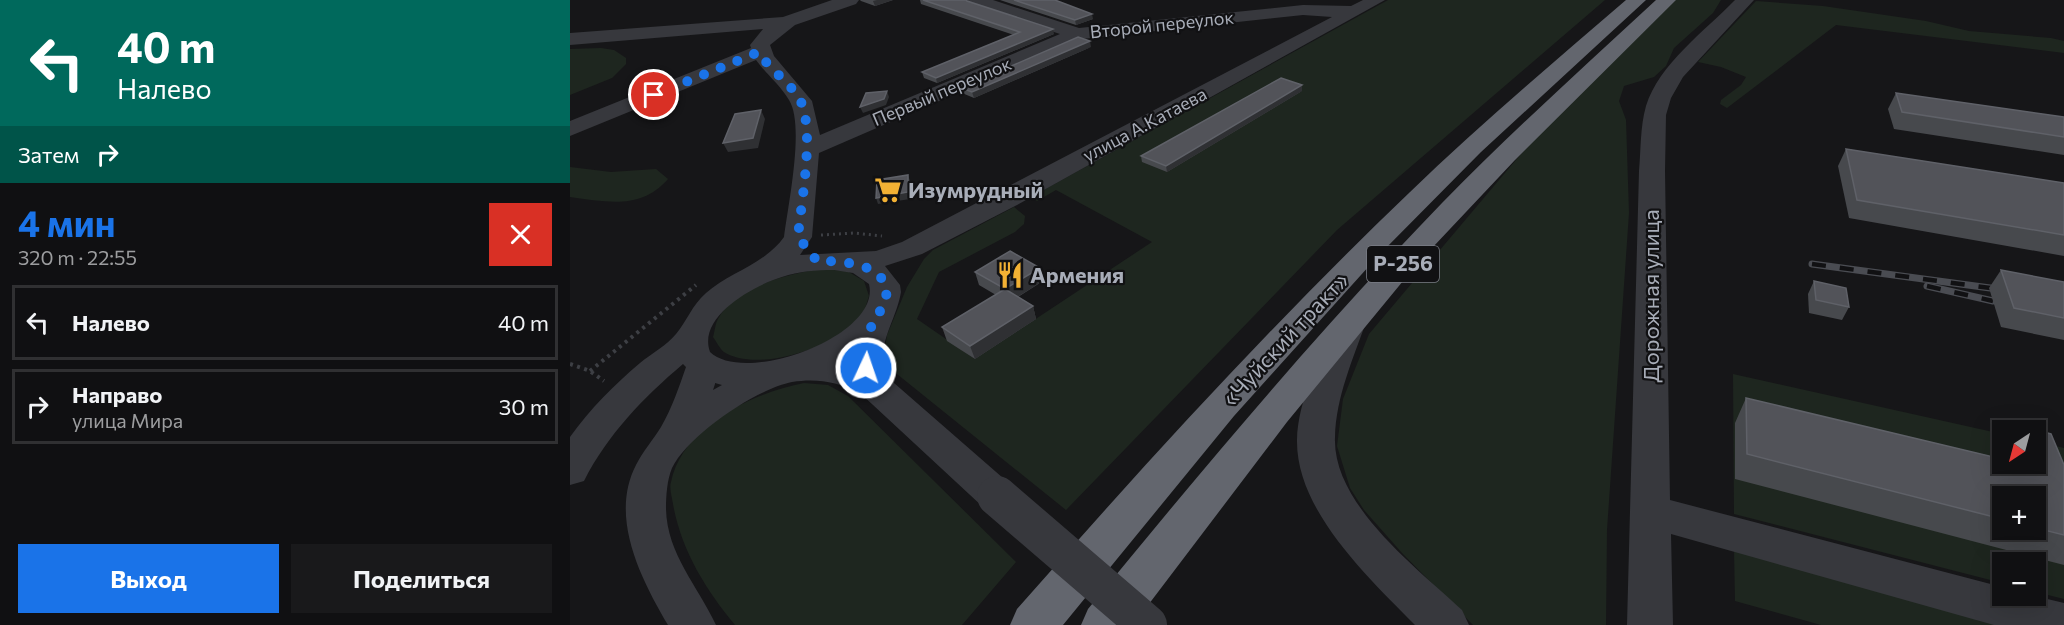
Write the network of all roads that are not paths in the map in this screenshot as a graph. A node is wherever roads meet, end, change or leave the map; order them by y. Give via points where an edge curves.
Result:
1 (850, 0) edge
2 (975, 0) edge
3 (1376, 0) edge
4 (1637, 0) edge
5 (1667, 0) edge
6 (1745, 0) edge
7 (1354, 12) junction
8 (787, 22) junction
9 (1078, 34) junction
10 (570, 39) edge
11 (759, 52) junction
12 (570, 129) edge
13 (806, 150) junction
14 (798, 237) junction
15 (912, 248) junction
16 (817, 261) junction
17 (853, 262) junction
18 (747, 281) junction
19 (885, 285) junction
20 (873, 322) junction
21 (1350, 322) junction
22 (696, 353) junction
23 (787, 370) junction
24 (872, 384) junction
25 (674, 438) junction
26 (570, 470) edge
27 (1650, 511) junction
28 (1116, 527) junction
29 (1162, 550) junction
30 (2064, 624) edge
31 (693, 625) edge
32 (1013, 625) edge
33 (1034, 625) edge
34 (1105, 625) edge
35 (1115, 625) edge
36 (1147, 625) edge
37 (1446, 625) edge
38 (1650, 625) edge

1 - 8 street
2 - 9 street, Второй переулок
3 - 7 street, улица А.Катаева
4 - 28 highway, «Чуйский тракт» / Р-256 via 1419,198 1312,307
5 - 21 highway, «Чуйский тракт» / Р-256 via 1452,209
6 - 27 street, Дорожная улица via 1671,81 1656,112 1652,171
7 - 9 street, Второй переулок via 1303,10
7 - 15 street, улица А.Катаева
8 - 10 street
8 - 11 street via 765,38
9 - 13 street, Первый переулок
11 - 12 street
11 - 13 street via 800,100 808,125
13 - 14 street
14 - 16 street
14 - 18 street via 782,256
15 - 17 street via 880,259
15 - 19 street via 895,266
16 - 17 street
16 - 18 street
17 - 19 street via 875,272
18 - 22 street via 717,299 697,321
19 - 20 street via 886,297
20 - 23 street via 827,356
20 - 24 street via 865,356
21 - 29 highway, «Чуйский тракт» / Р-256
21 - 37 street via 1320,409 1315,441 1328,491 1353,530
22 - 23 street via 724,373 754,375
22 - 25 street via 694,395
22 - 26 street via 646,377 609,413 580,449
23 - 24 street via 833,370
23 - 25 street via 731,396
24 - 36 street, bridge
25 - 31 street via 652,471 645,501 661,572
27 - 30 street
27 - 38 street, Дорожная улица
28 - 32 highway
28 - 33 highway, «Чуйский тракт» / Р-256
29 - 34 highway, «Чуйский тракт» / Р-256
29 - 35 street

